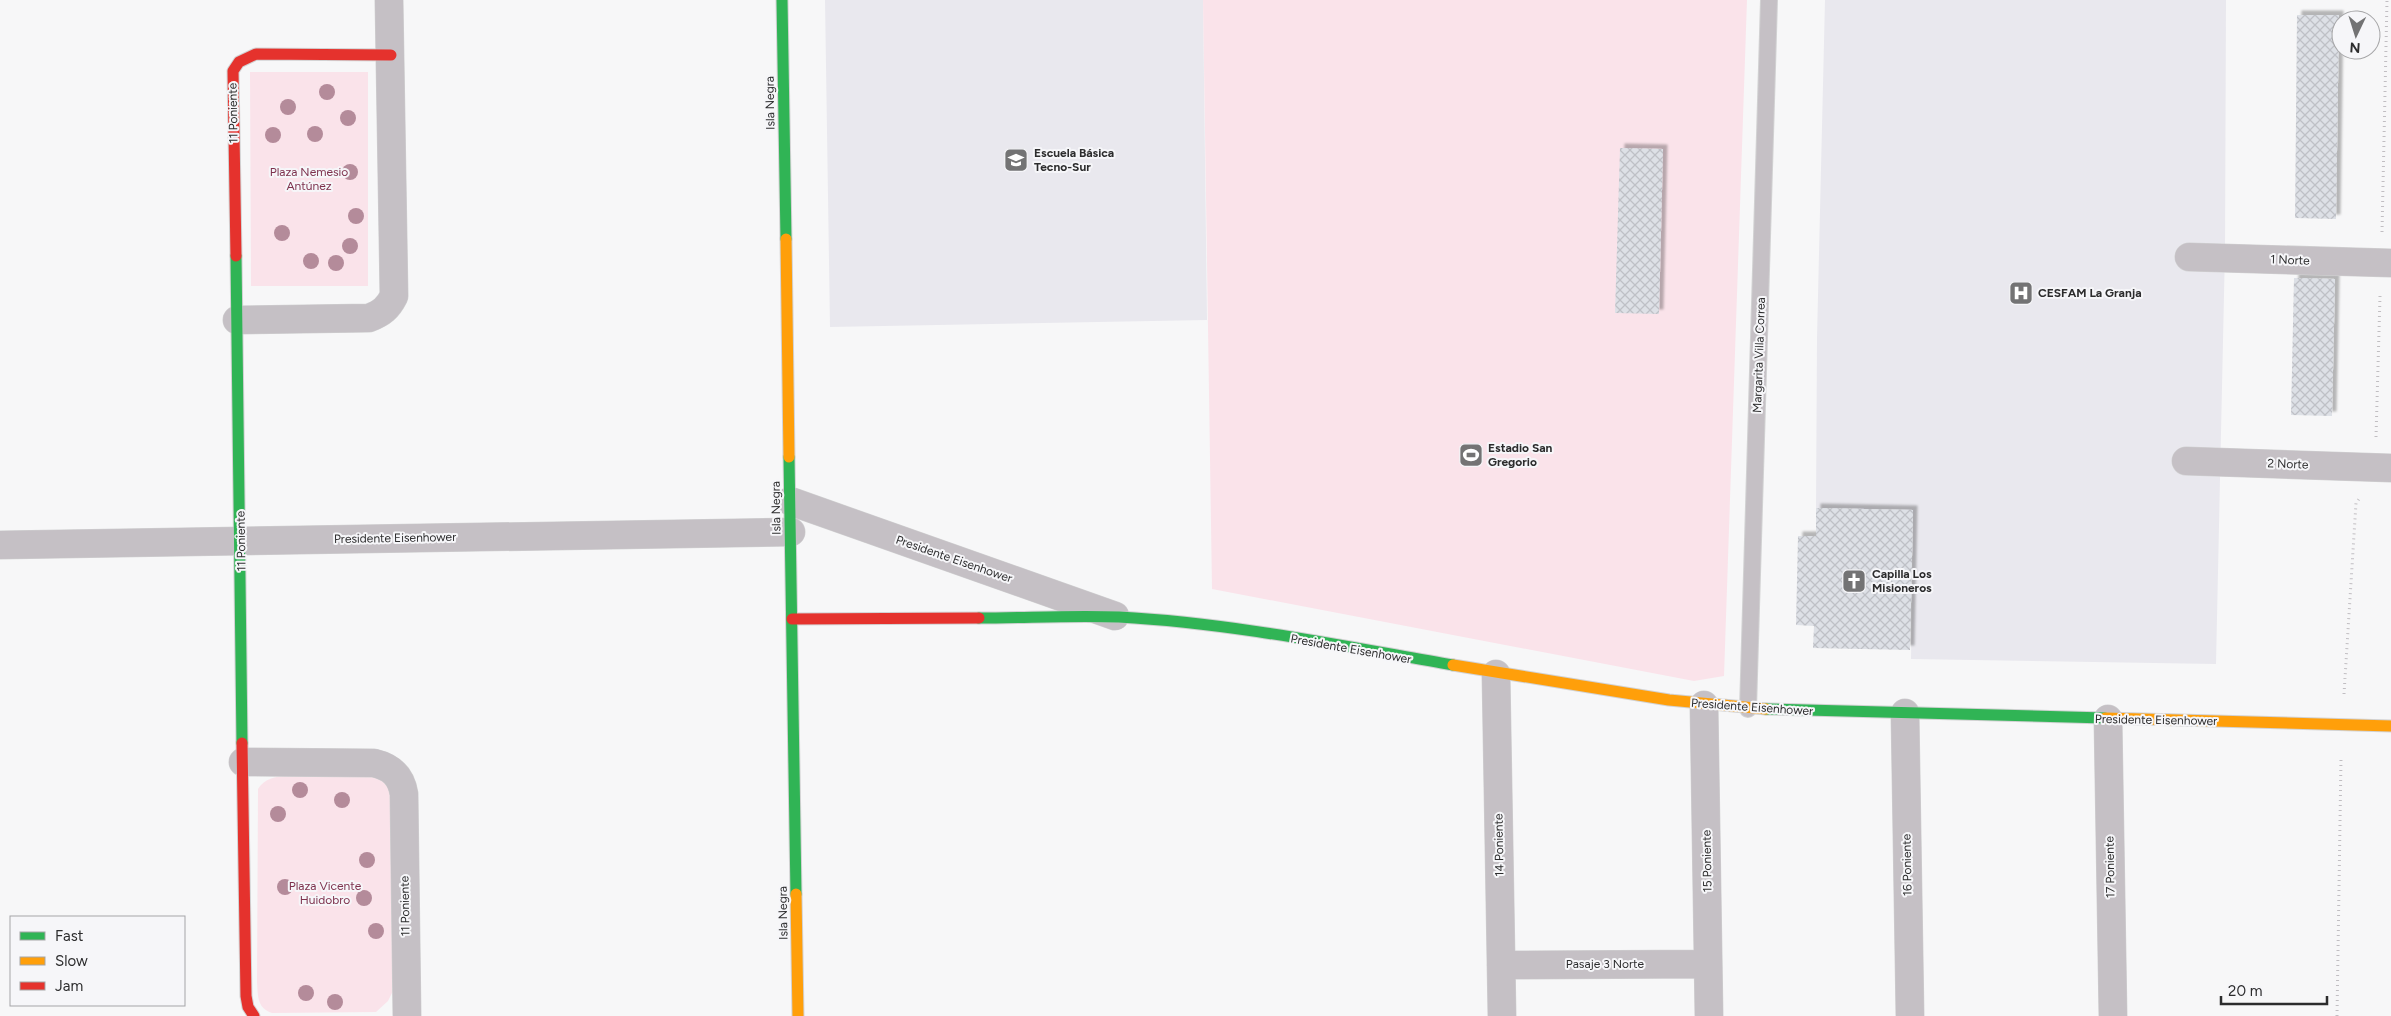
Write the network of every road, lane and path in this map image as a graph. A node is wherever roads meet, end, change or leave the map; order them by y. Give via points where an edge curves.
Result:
1 (389, 0) edge
2 (782, 0) edge
3 (1769, 0) edge
4 (2386, 0) edge
5 (390, 55) junction
6 (2190, 257) dead end
7 (2386, 263) edge
8 (237, 320) junction
9 (2186, 461) dead end
10 (2383, 467) edge
11 (790, 501) junction
12 (790, 532) junction
13 (241, 541) junction
14 (0, 545) edge
15 (1119, 617) junction
16 (792, 619) junction
17 (1496, 674) junction
18 (1704, 705) junction
19 (1748, 709) junction
20 (1904, 714) junction
21 (2108, 719) junction
22 (2342, 725) junction
23 (2391, 726) edge
24 (243, 762) junction
25 (1708, 964) junction
26 (1501, 965) junction
27 (254, 1016) edge
28 (407, 1016) edge
29 (798, 1016) edge
30 (1502, 1016) edge
31 (1709, 1016) edge
32 (1910, 1016) edge
33 (2113, 1016) edge
34 (2337, 1016) edge

1 - 5 street
2 - 11 street, Isla Negra
3 - 19 lane, Margarita Villa Correa
4 - 7 path
5 - 8 street via 395,283 389,306 369,318
5 - 8 street, 11 Poniente via 256,54 247,56 233,71
6 - 7 street, 1 Norte
7 - 10 path
8 - 13 street, 11 Poniente
9 - 10 street, 2 Norte
10 - 22 path via 2356,504
11 - 12 street, Isla Negra
11 - 15 street, Presidente Eisenhower
12 - 13 street, Presidente Eisenhower
12 - 16 street, Isla Negra
13 - 14 street, Presidente Eisenhower
13 - 24 street, 11 Poniente
15 - 16 street, Presidente Eisenhower
15 - 17 street, Presidente Eisenhower via 1238,630
16 - 29 street, Isla Negra
17 - 18 street, Presidente Eisenhower
17 - 26 street, 14 Poniente
18 - 19 street, Presidente Eisenhower
18 - 25 street, 15 Poniente
19 - 20 street, Presidente Eisenhower
20 - 21 street, Presidente Eisenhower
20 - 32 street, 16 Poniente
21 - 22 street, Presidente Eisenhower
21 - 33 street, 17 Poniente
22 - 23 street, Presidente Eisenhower
22 - 34 path
24 - 27 street, 11 Poniente via 246,996
24 - 28 street, 11 Poniente via 374,763 385,766 399,778 404,794
25 - 26 street, Pasaje 3 Norte
25 - 31 street, 15 Poniente
26 - 30 street, 14 Poniente

